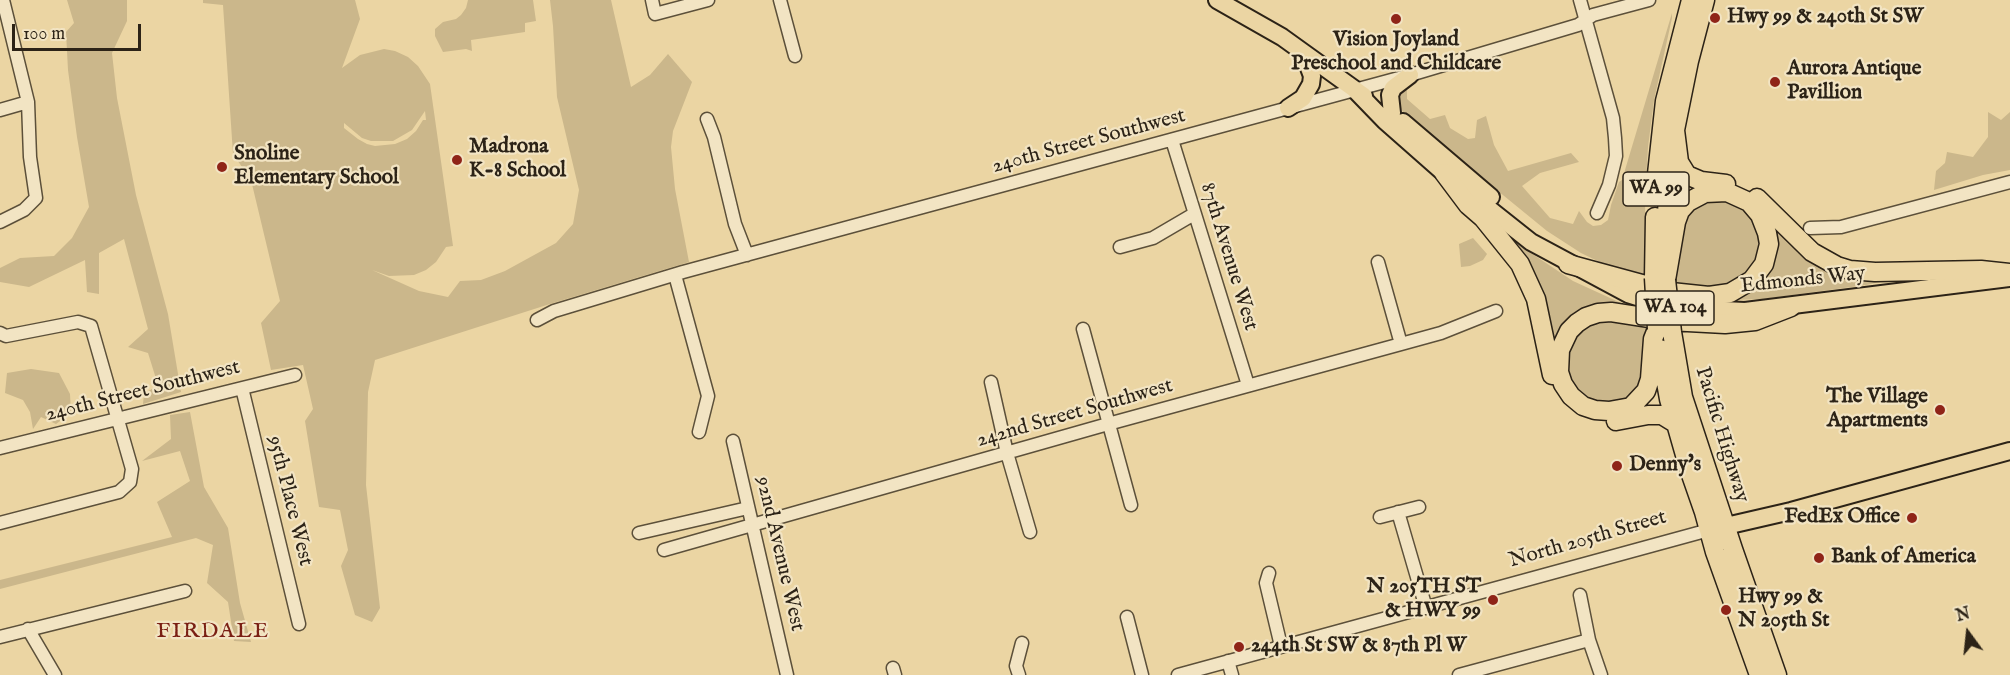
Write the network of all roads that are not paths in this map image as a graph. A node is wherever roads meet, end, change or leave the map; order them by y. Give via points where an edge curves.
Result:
1 (652, 0) edge
2 (708, 0) edge
3 (780, 0) edge
4 (1217, 0) edge
5 (1580, 0) edge
6 (1649, 0) edge
7 (1690, 0) edge
8 (1698, 0) edge
9 (1705, 0) edge
10 (3, 5) edge
11 (1586, 20) junction
12 (1300, 48) junction
13 (1690, 55) junction
14 (795, 56) dead end
15 (1410, 75) junction
16 (1355, 90) junction
17 (28, 102) junction
18 (1288, 108) junction
19 (0, 110) edge
20 (1392, 113) junction
21 (707, 119) dead end
22 (1675, 130) junction
23 (1172, 140) junction
24 (1444, 173) junction
25 (2010, 182) edge
26 (1597, 213) dead end
27 (1194, 214) junction
28 (0, 222) edge
29 (1810, 228) dead end
30 (1120, 247) dead end
31 (1542, 247) junction
32 (747, 255) junction
33 (1378, 262) dead end
34 (1568, 264) junction
35 (2010, 273) edge
36 (675, 275) junction
37 (2010, 278) edge
38 (1660, 279) junction
39 (1791, 307) junction
40 (1496, 312) dead end
41 (537, 320) dead end
42 (1083, 329) dead end
43 (1665, 331) junction
44 (0, 333) edge
45 (1401, 344) junction
46 (295, 375) dead end
47 (991, 382) dead end
48 (1248, 385) junction
49 (242, 388) junction
50 (117, 418) junction
51 (1676, 423) junction
52 (1108, 424) junction
53 (699, 432) dead end
54 (733, 441) dead end
55 (0, 448) edge
56 (2010, 451) edge
57 (1007, 453) junction
58 (1131, 505) dead end
59 (1419, 507) dead end
60 (747, 508) junction
61 (1398, 512) junction
62 (1380, 517) dead end
63 (0, 523) edge
64 (752, 526) junction
65 (1718, 528) junction
66 (1030, 532) dead end
67 (639, 533) dead end
68 (664, 550) dead end
69 (1269, 573) dead end
70 (185, 591) dead end
71 (1580, 595) dead end
72 (1426, 608) junction
73 (1127, 617) dead end
74 (299, 624) dead end
75 (28, 630) junction
76 (0, 637) edge
77 (1589, 640) junction
78 (1022, 643) dead end
79 (1281, 646) junction
80 (1228, 661) junction
81 (54, 675) edge
82 (787, 675) edge
83 (1018, 675) edge
84 (1142, 675) edge
85 (1178, 675) edge
86 (1232, 675) edge
87 (1459, 675) edge
88 (1601, 675) edge
89 (1758, 675) edge
90 (1777, 675) edge

1 - 2 street via 655,14
3 - 14 street
4 - 12 main road, Edmonds Way / WA 104
5 - 11 street
6 - 11 street, 240th Street Southwest
7 - 38 highway, Pacific Highway / WA 99 via 1664,111 1656,178
8 - 13 main road via 1687,46
9 - 13 highway, Pacific Highway / WA 99
10 - 17 street
11 - 15 street, 240th Street Southwest
11 - 26 street via 1616,138 1609,185
12 - 16 main road, Edmonds Way / WA 104
12 - 18 main road via 1310,68 1311,84 1303,98
13 - 22 highway, Pacific Highway / WA 99
15 - 16 street, 240th Street Southwest
15 - 20 main road via 1393,88
16 - 18 street, 240th Street Southwest
16 - 20 main road, Edmonds Way / WA 104
16 - 24 main road, Edmonds Way / WA 104
17 - 19 street
17 - 28 street via 36,198 24,210
18 - 23 street, 240th Street Southwest
20 - 31 main road, Edmonds Way / WA 104 via 1533,232
21 - 32 street
22 - 35 highway via 1679,162 1686,175 1740,188 1756,197 1812,252 1838,266 1875,272
22 - 38 highway, Pacific Highway / WA 99
23 - 27 street, 87th Avenue West
23 - 32 street, 240th Street Southwest
24 - 31 main road, Edmonds Way / WA 104
24 - 51 highway via 1520,264 1536,299 1553,380 1568,404 1589,419 1603,423 1655,415
25 - 29 street via 1841,227
27 - 30 street via 1153,238
27 - 48 street, 87th Avenue West
31 - 34 main road, Edmonds Way / WA 104
32 - 36 street, 240th Street Southwest
33 - 45 street
34 - 38 highway via 1671,292 1716,296 1730,293 1745,286 1764,264 1769,244 1760,215 1749,202 1727,192 1705,193 1688,202 1676,222
34 - 39 main road, Edmonds Way / WA 104 via 1628,294 1678,308 1745,312
36 - 41 street, 240th Street Southwest via 554,311
36 - 53 street via 708,396
37 - 39 main road, Edmonds Way / WA 104
38 - 43 highway, Pacific Highway / WA 99, bridge
39 - 43 highway via 1755,321 1725,324 1611,312 1586,317 1569,332 1560,350 1563,384 1583,406 1609,411 1631,407 1646,391 1650,379 1653,339
40 - 45 street, 242nd Street Southwest
42 - 52 street
43 - 51 highway, Pacific Highway / WA 99 via 1665,381
43 - 65 highway, Pacific Highway / WA 99
44 - 50 street via 6,336 78,322 91,326
45 - 48 street, 242nd Street Southwest
46 - 49 street, 240th Street Southwest
47 - 57 street
48 - 52 street, 242nd Street Southwest
49 - 50 street, 240th Street Southwest
49 - 74 street, 95th Place West
50 - 55 street, 240th Street Southwest
50 - 63 street via 132,469 130,482 119,492
51 - 65 highway, Pacific Highway / WA 99
52 - 57 street, 242nd Street Southwest
52 - 58 street
54 - 60 street, 92nd Avenue West
56 - 65 main road, North 205th Street
57 - 64 street, 242nd Street Southwest
57 - 66 street
59 - 61 street
60 - 64 street, 92nd Avenue West
60 - 67 street
61 - 62 street
61 - 72 street
64 - 68 street, 242nd Street Southwest
64 - 82 street, 92nd Avenue West
65 - 72 street, North 205th Street
65 - 89 highway, WA 99 via 1715,552
65 - 90 highway, WA 99
69 - 79 street via 1266,583
70 - 75 street
71 - 77 street
72 - 79 street, North 205th Street
73 - 84 street
75 - 76 street
75 - 81 street
77 - 87 street
77 - 88 street
78 - 83 street via 1016,666
79 - 80 street, North 205th Street
80 - 85 street, North 205th Street
80 - 86 street

